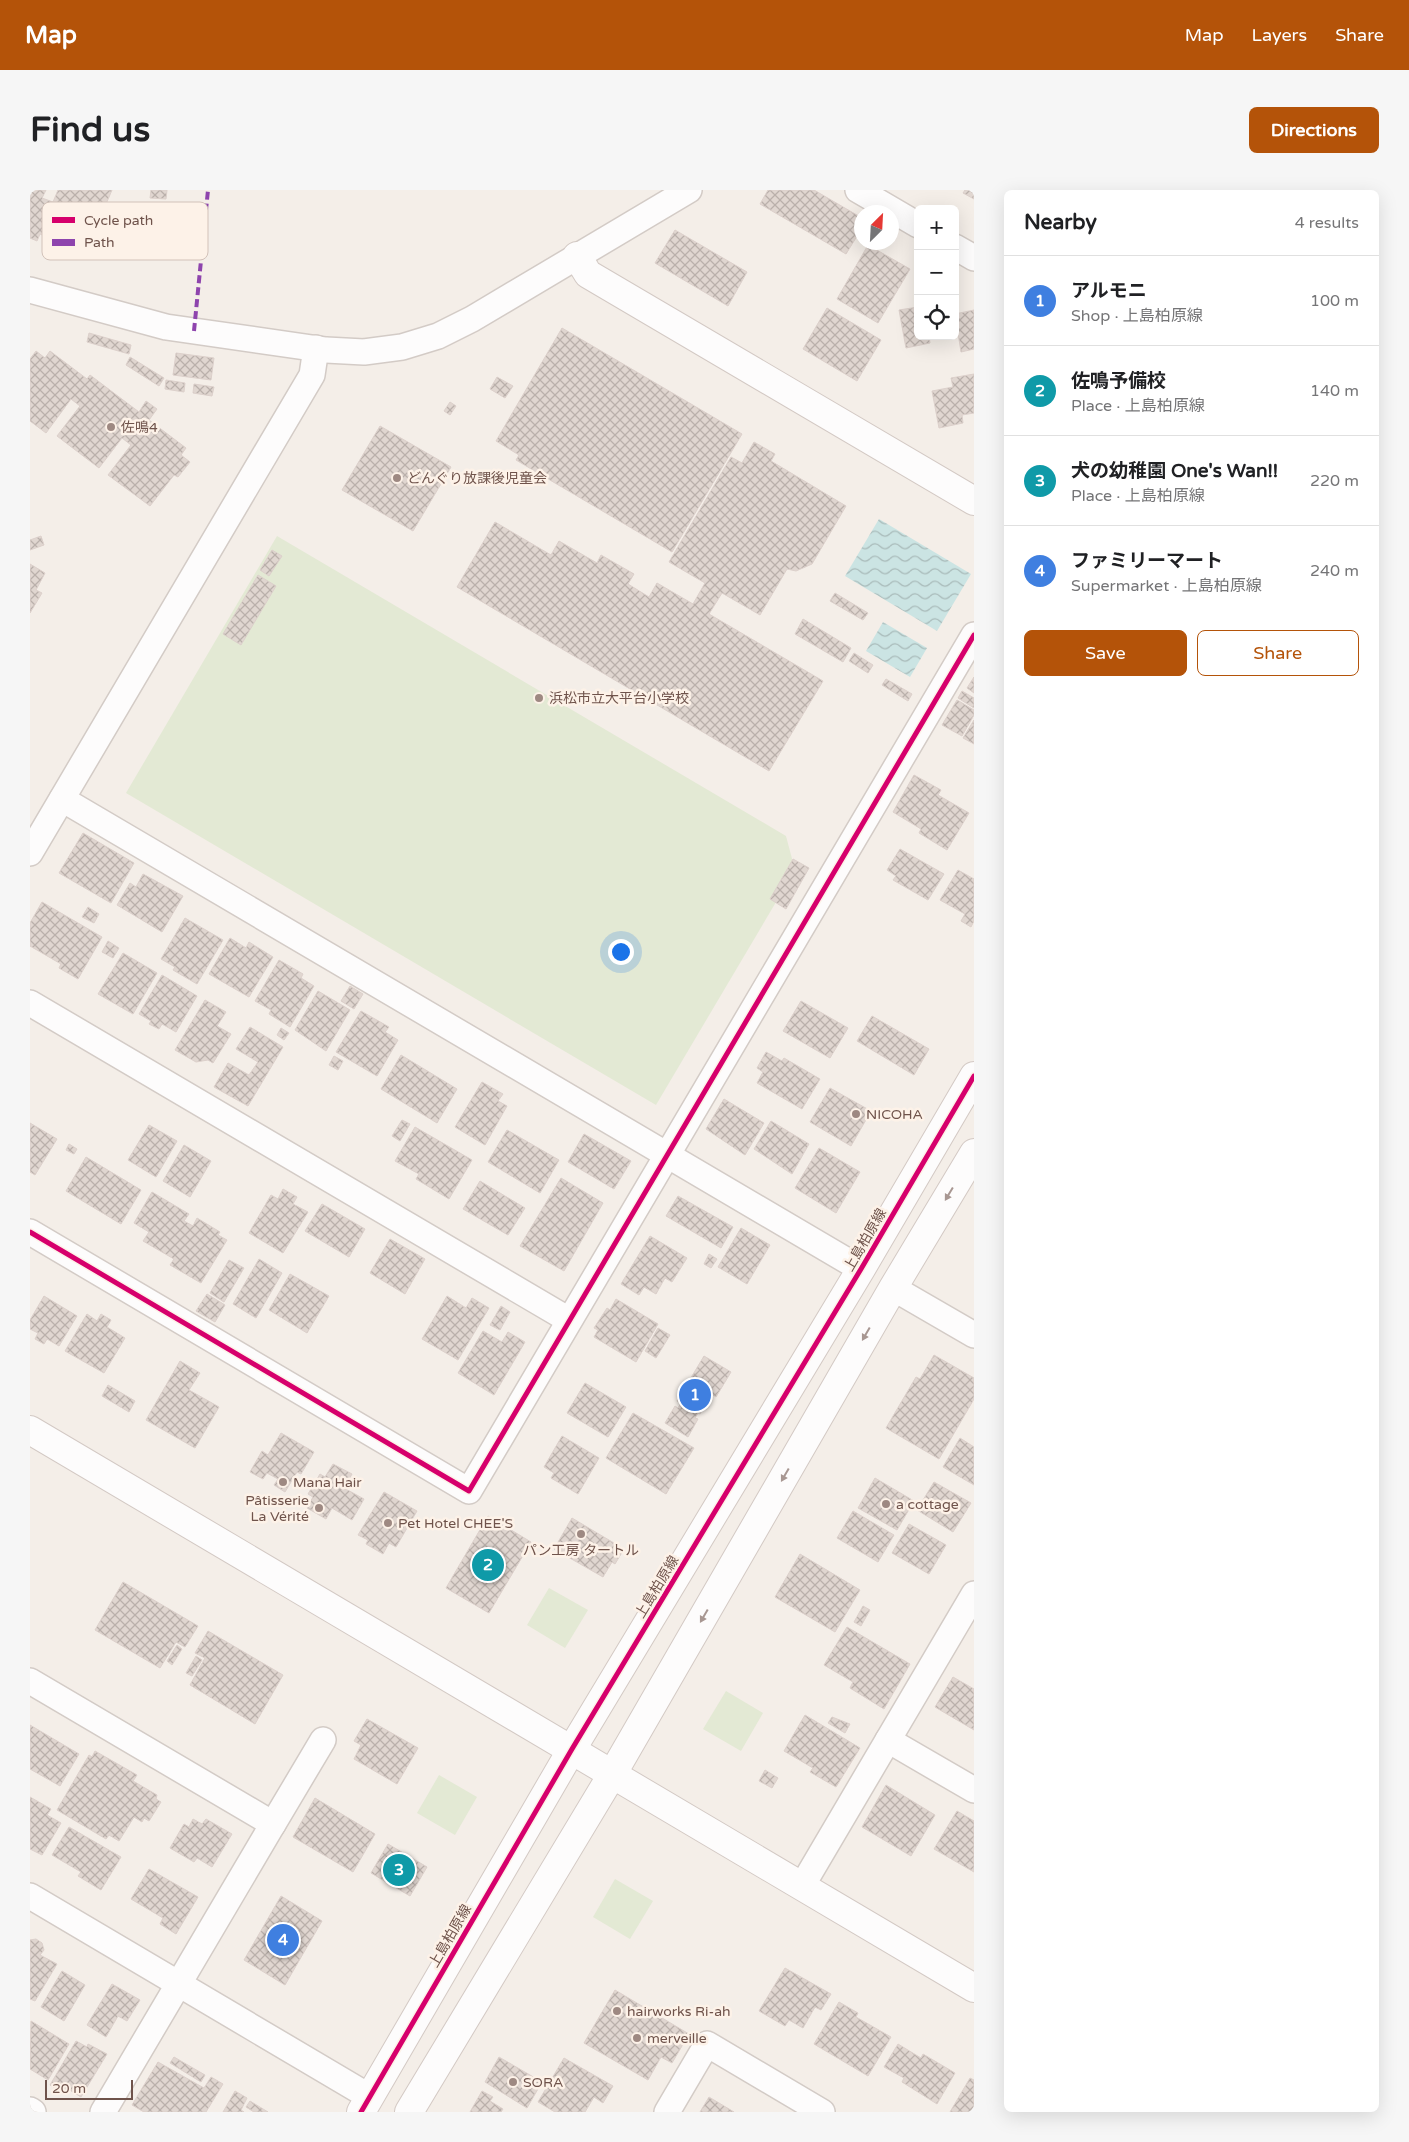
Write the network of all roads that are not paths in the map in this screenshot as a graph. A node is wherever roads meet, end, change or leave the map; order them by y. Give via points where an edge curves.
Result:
1 (689, 190) edge
2 (858, 190) edge
3 (914, 223) edge
4 (959, 249) edge
5 (577, 256) junction
6 (974, 258) edge
7 (30, 290) edge
8 (316, 348) junction
9 (974, 501) edge
10 (974, 635) edge
11 (62, 798) junction
12 (30, 853) edge
13 (30, 1003) edge
14 (974, 1076) edge
15 (974, 1153) edge
16 (667, 1155) junction
17 (30, 1232) edge
18 (861, 1269) junction
19 (893, 1288) junction
20 (569, 1320) junction
21 (974, 1335) edge
22 (30, 1430) edge
23 (974, 1594) edge
24 (30, 1681) edge
25 (322, 1740) dead end
26 (888, 1740) junction
27 (572, 1749) junction
28 (613, 1773) junction
29 (974, 1790) edge
30 (273, 1824) junction
31 (802, 1886) junction
32 (30, 1896) edge
33 (179, 1984) junction
34 (974, 1988) edge
35 (366, 2104) edge
36 (103, 2112) edge
37 (409, 2112) edge
38 (666, 2112) edge
39 (822, 2112) edge

1 - 5 street
2 - 3 street
4 - 6 street
5 - 8 street via 438,336 402,347 364,352
5 - 9 street via 588,274
7 - 8 street via 166,327
8 - 11 street via 312,375
10 - 16 street
11 - 12 street
11 - 16 street
13 - 20 street
14 - 18 street, 上島柏原線
15 -> 19 street
16 - 18 street
16 - 20 street
17 - 20 street via 469,1490
18 - 27 street, 上島柏原線
19 - 21 street
19 -> 28 street
22 - 27 street
23 - 26 street
24 - 30 street
25 - 30 street
26 - 29 street
26 - 31 street
27 - 28 street
27 - 35 street, 上島柏原線
28 - 31 street
28 - 37 street
30 - 33 street
31 - 34 street
32 - 33 street
33 - 35 street
33 - 36 street
38 - 39 street via 707,2044

